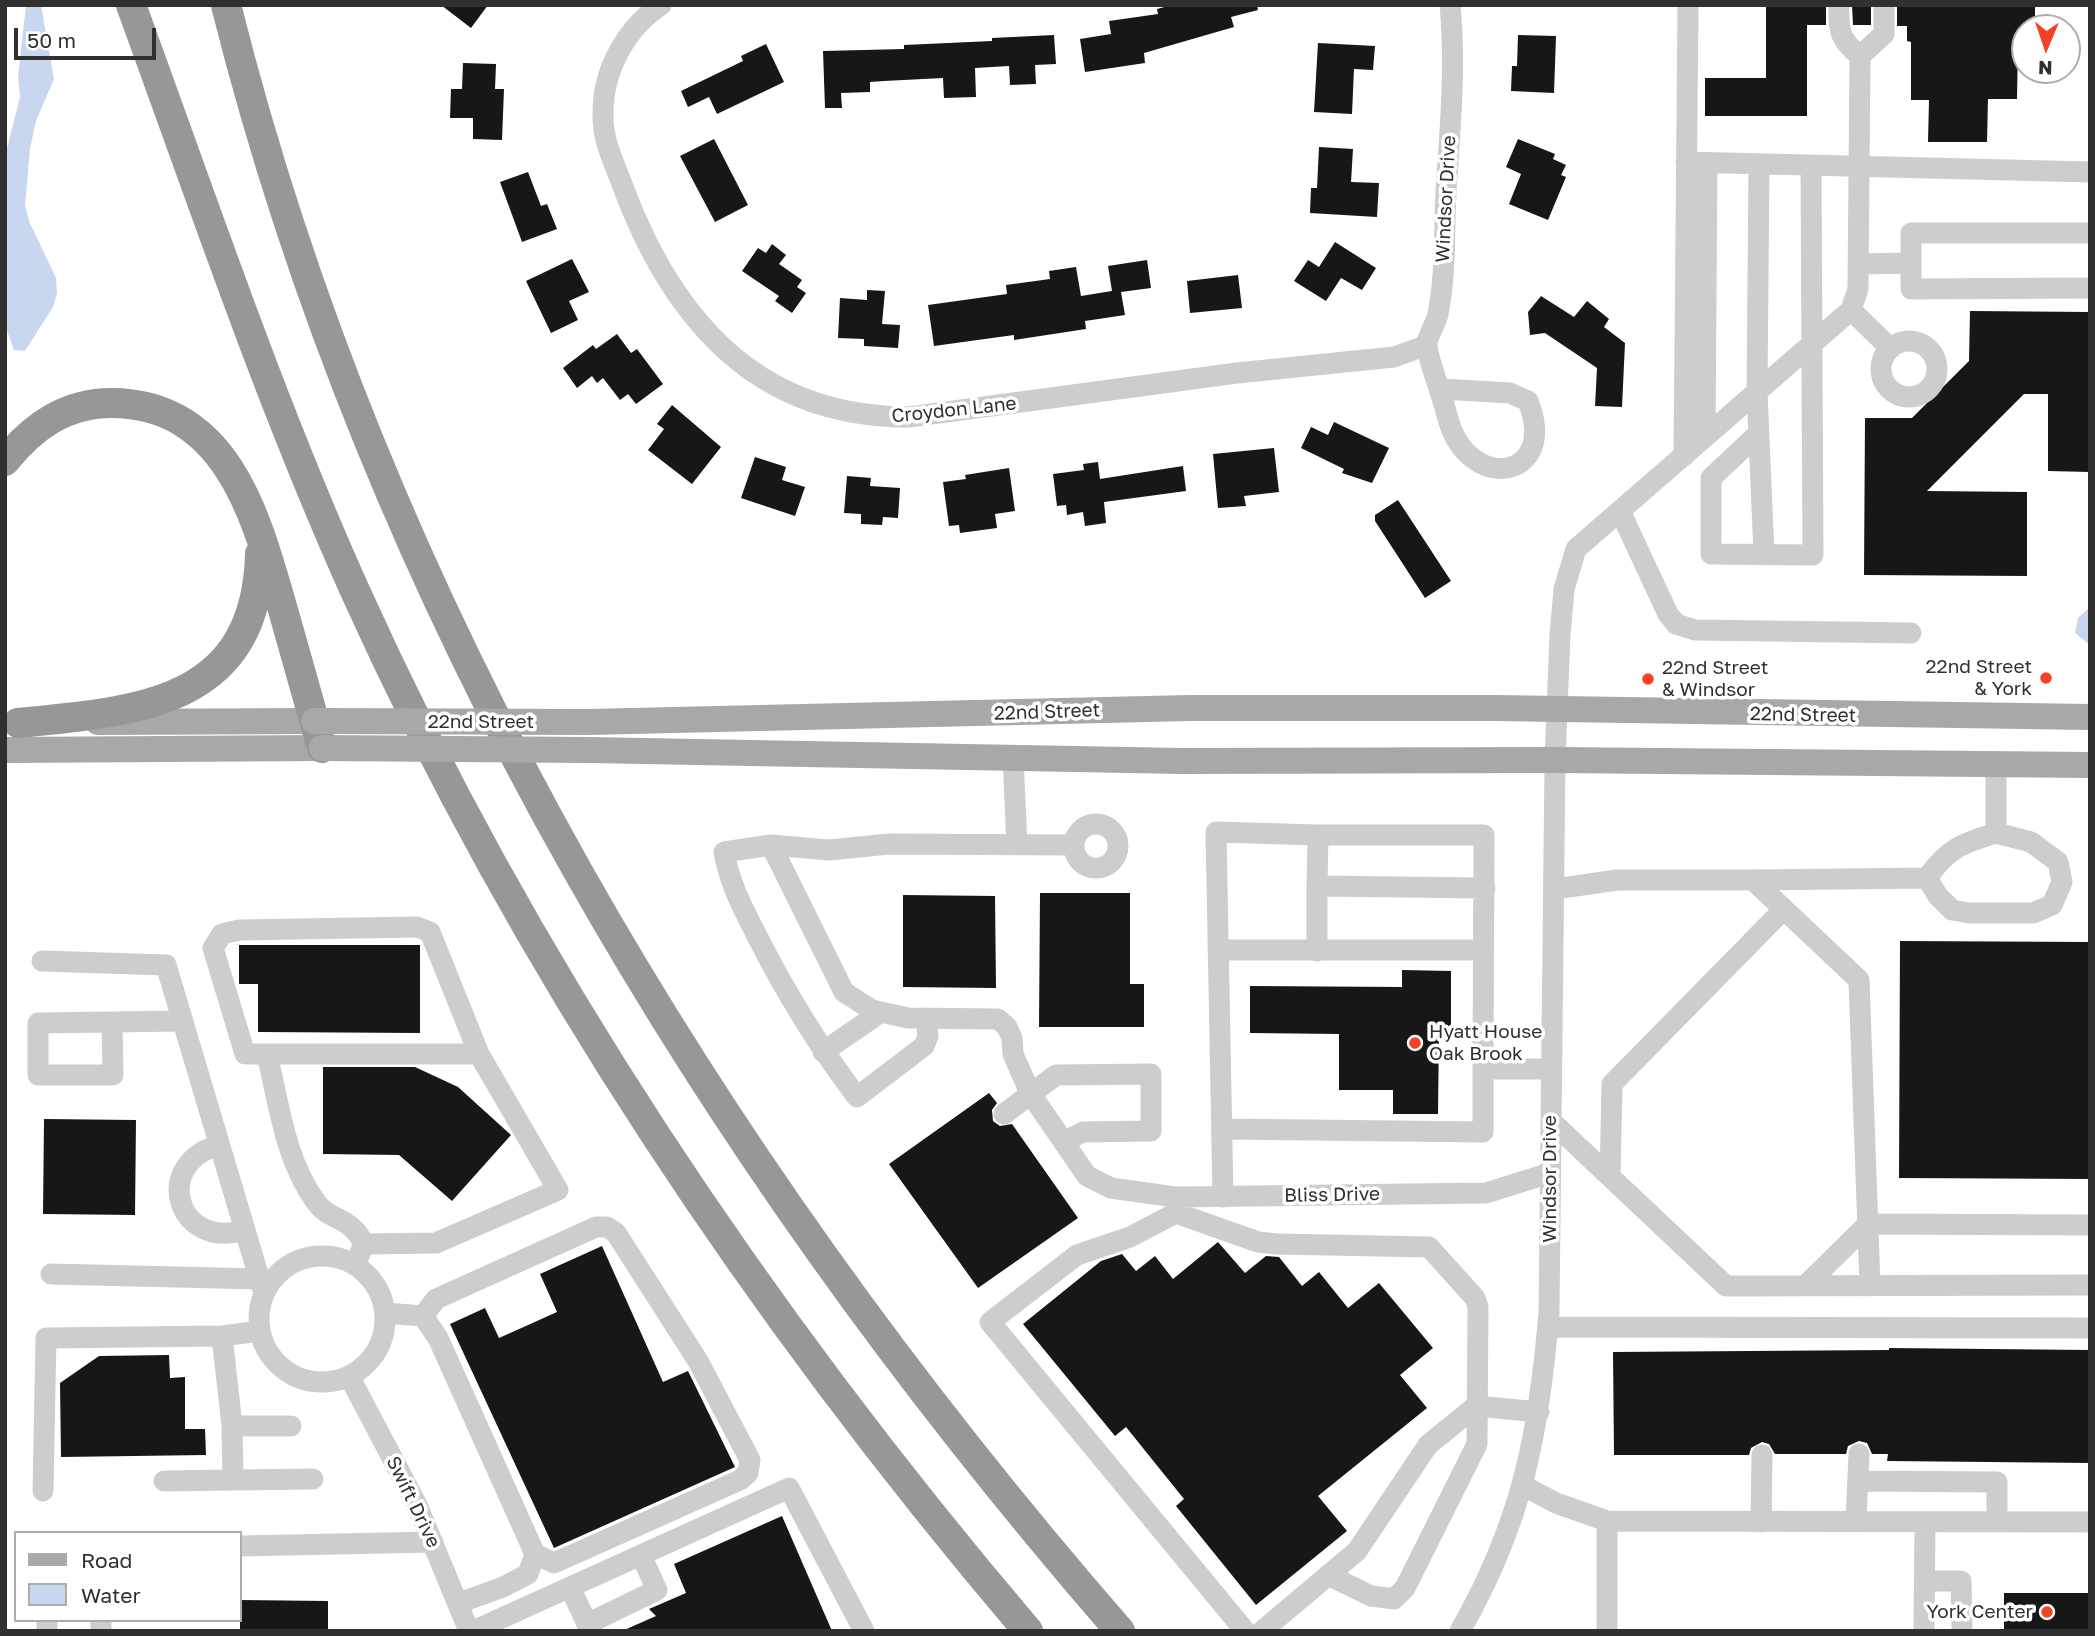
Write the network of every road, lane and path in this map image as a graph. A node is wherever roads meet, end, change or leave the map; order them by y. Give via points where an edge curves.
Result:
1 (131, 5) edge
2 (226, 5) edge
3 (661, 5) edge
4 (1450, 5) edge
5 (1688, 5) edge
6 (1839, 5) edge
7 (1884, 5) edge
8 (1860, 56) junction
9 (1697, 162) junction
10 (1759, 164) junction
11 (1811, 166) junction
12 (1859, 168) junction
13 (2090, 172) edge
14 (2090, 233) edge
15 (1911, 263) junction
16 (1858, 264) junction
17 (2090, 288) edge
18 (1851, 310) junction
19 (1813, 343) junction
20 (1427, 345) junction
21 (1890, 348) dead end
22 (1441, 389) junction
23 (1757, 391) junction
24 (1758, 434) junction
25 (1705, 437) junction
26 (1684, 456) junction
27 (5, 461) edge
28 (1620, 511) junction
29 (261, 533) junction
30 (1764, 554) junction
31 (1911, 633) dead end
32 (1558, 711) junction
33 (2090, 718) edge
34 (11, 723) edge
35 (318, 735) junction
36 (5, 750) edge
37 (1013, 757) junction
38 (1555, 760) junction
39 (1996, 765) junction
40 (2090, 765) edge
41 (1996, 833) junction
42 (1318, 835) junction
43 (771, 845) junction
44 (1017, 845) junction
45 (1074, 845) dead end
46 (1927, 877) junction
47 (1753, 880) junction
48 (1317, 886) junction
49 (1485, 888) junction
50 (1555, 889) junction
51 (1784, 909) junction
52 (1219, 950) junction
53 (1483, 950) junction
54 (1317, 951) junction
55 (42, 961) dead end
56 (881, 1012) junction
57 (926, 1018) junction
58 (183, 1021) junction
59 (112, 1022) dead end
60 (823, 1052) junction
61 (267, 1054) junction
62 (479, 1054) junction
63 (1483, 1069) junction
64 (1551, 1069) junction
65 (1030, 1093) junction
66 (1004, 1114) dead end
67 (1551, 1121) junction
68 (1222, 1129) junction
69 (1065, 1142) junction
70 (219, 1144) junction
71 (1550, 1173) junction
72 (1610, 1176) junction
73 (1223, 1197) junction
74 (1176, 1205) junction
75 (1868, 1224) junction
76 (2090, 1225) edge
77 (245, 1230) junction
78 (364, 1244) junction
79 (355, 1265) junction
80 (51, 1274) dead end
81 (2090, 1285) edge
82 (1805, 1286) junction
83 (1870, 1286) junction
84 (262, 1287) junction
85 (385, 1313) junction
86 (423, 1316) junction
87 (1548, 1326) junction
88 (2090, 1328) edge
89 (260, 1331) junction
90 (222, 1336) junction
91 (349, 1376) junction
92 (1476, 1406) junction
93 (1539, 1412) junction
94 (232, 1426) junction
95 (290, 1426) dead end
96 (1860, 1454) dead end
97 (1762, 1455) dead end
98 (313, 1479) dead end
99 (233, 1480) junction
100 (164, 1481) dead end
101 (1858, 1481) junction
102 (1524, 1486) junction
103 (43, 1492) dead end
104 (1606, 1521) junction
105 (1856, 1521) junction
106 (1761, 1522) junction
107 (1925, 1522) junction
108 (1997, 1522) junction
109 (2090, 1522) edge
110 (433, 1542) junction
111 (242, 1546) edge
112 (535, 1554) junction
113 (641, 1555) junction
114 (1328, 1575) junction
115 (1925, 1581) junction
116 (570, 1587) junction
117 (459, 1603) junction
118 (471, 1631) edge
119 (864, 1631) edge
120 (1028, 1631) edge
121 (1120, 1631) edge
122 (1245, 1631) edge
123 (1262, 1631) edge
124 (1460, 1631) edge
125 (1607, 1631) edge
126 (1924, 1631) edge
127 (1962, 1631) edge

1 - 120 highway via 267,377 354,590 424,735 503,882 614,1067 736,1250 865,1429
2 - 121 highway via 299,249 370,443 457,641 557,835 659,1006 803,1224 972,1453
3 - 20 street, Croydon Lane via 641,18 608,76 603,111 611,157 632,215 663,275 711,337 744,365 794,395 862,415 909,417 1394,357
4 - 20 street, Windsor Drive via 1452,74 1444,245 1438,315
5 - 9 street
6 - 8 street via 1838,31 1843,43
7 - 8 street via 1884,34
8 - 12 street
9 - 10 street
9 - 25 street
9 - 26 street
10 - 11 street
10 - 23 street
11 - 12 street
11 - 19 street
12 - 13 street
12 - 16 street
14 - 15 street via 1911,233
15 - 16 street
15 - 17 street via 1912,289
16 - 18 street via 1858,289
18 - 19 street, Windsor Drive
18 - 21 street
19 - 23 street, Windsor Drive
19 - 30 street via 1814,555
20 - 22 street
22 - 22 street via 1458,442 1473,460 1503,469 1528,455 1535,439 1535,419 1528,401 1510,393
23 - 24 street
23 - 25 street, Windsor Drive
24 - 30 street
24 - 30 street via 1711,478 1711,554
25 - 26 street, Windsor Drive
26 - 28 street, Windsor Drive
27 - 29 highway via 30,432 90,403 127,403 165,413 218,452 233,472
28 - 31 street via 1676,624 1695,630
28 - 32 street, Windsor Drive via 1576,549 1564,589
29 - 34 highway via 260,568 248,625 218,670 146,705
29 - 35 highway
32 - 33 main road, 22nd Street
32 - 35 main road, 22nd Street, bridge via 1190,708 588,722
32 - 38 street, Windsor Drive
34 - 35 main road, 22nd Street
35 - 36 main road, 22nd Street
35 - 37 main road, 22nd Street, bridge via 589,750
37 - 38 main road, 22nd Street
37 - 44 street
38 - 39 main road, 22nd Street
38 - 50 street, Windsor Drive
39 - 40 main road, 22nd Street
39 - 41 street
41 - 46 street via 1965,842 1942,856
41 - 46 street via 2031,842 2058,862 2062,882 2052,905 2034,913 1952,910
42 - 48 street
42 - 49 street via 1484,835
42 - 52 street via 1216,832
43 - 44 street via 829,850 890,844
43 - 56 street via 844,992
43 - 60 street via 724,852 728,878 774,971
44 - 45 street
46 - 47 street
47 - 50 street via 1617,880
47 - 51 street
48 - 49 street
48 - 54 street
49 - 53 street
50 - 64 street, Windsor Drive
51 - 72 street via 1612,1084
51 - 75 street via 1859,980
52 - 54 street
52 - 68 street
53 - 54 street
53 - 63 street
55 - 58 street via 166,965
56 - 57 street
56 - 60 street
57 - 60 street via 924,1046 857,1097
57 - 65 street via 998,1019 1007,1027
58 - 59 street
58 - 70 street
61 - 62 street
61 - 62 street via 246,1054 213,948 222,934 417,927 430,932
61 - 78 street via 297,1173 319,1206 355,1227
62 - 78 street via 558,1190 436,1243
63 - 64 street
63 - 68 street via 1483,1132
64 - 67 street, Windsor Drive
65 - 66 street
65 - 69 street
65 - 69 street via 1056,1075 1151,1074 1150,1131 1083,1132
67 - 71 street, Windsor Drive
67 - 72 street
68 - 73 street
69 - 74 street, Bliss Drive via 1087,1176 1111,1188
70 - 77 street
70 - 77 street via 193,1156 184,1168 179,1196 191,1221 217,1235
71 - 73 street, Bliss Drive via 1486,1193
71 - 87 street, Windsor Drive
72 - 82 street via 1726,1286
73 - 74 street, Bliss Drive
74 - 92 street via 1268,1243 1429,1247 1478,1307
74 - 122 street via 1130,1237 1077,1255 990,1322
75 - 76 street
75 - 82 street
75 - 83 street
77 - 84 street
78 - 79 street
79 - 84 street via 335,1257 303,1259
79 - 85 street via 376,1285
80 - 84 street
81 - 83 street
82 - 83 street
84 - 89 street
85 - 86 street
85 - 91 street via 377,1350
86 - 112 street via 438,1338
86 - 112 street via 436,1299 596,1227 607,1227 616,1233 698,1361 750,1460 748,1473 740,1480 554,1563
87 - 88 street
87 - 93 street, Windsor Drive
89 - 90 street
89 - 91 street via 278,1364 294,1375 312,1381
90 - 94 street
90 - 103 street via 46,1338
91 - 110 street, Swift Drive
92 - 93 street
92 - 114 street via 1427,1445 1357,1550
92 - 114 street via 1477,1444 1405,1588 1394,1599 1371,1596
93 - 102 street, Windsor Drive
94 - 95 street
94 - 99 street
96 - 101 street
97 - 106 street
98 - 99 street
99 - 100 street
101 - 105 street
101 - 108 street via 1997,1482
102 - 104 street
102 - 124 street, Windsor Drive via 1492,1569
104 - 106 street
104 - 125 street
105 - 106 street
105 - 107 street
107 - 108 street
107 - 115 street
108 - 109 street
110 - 111 street
110 - 117 street, Swift Drive
112 - 117 street via 528,1574
113 - 116 street
113 - 116 street via 657,1590 587,1624
113 - 119 street via 789,1488
114 - 123 street
115 - 126 street
115 - 127 street via 1961,1581
116 - 118 street
117 - 118 street, Swift Drive

